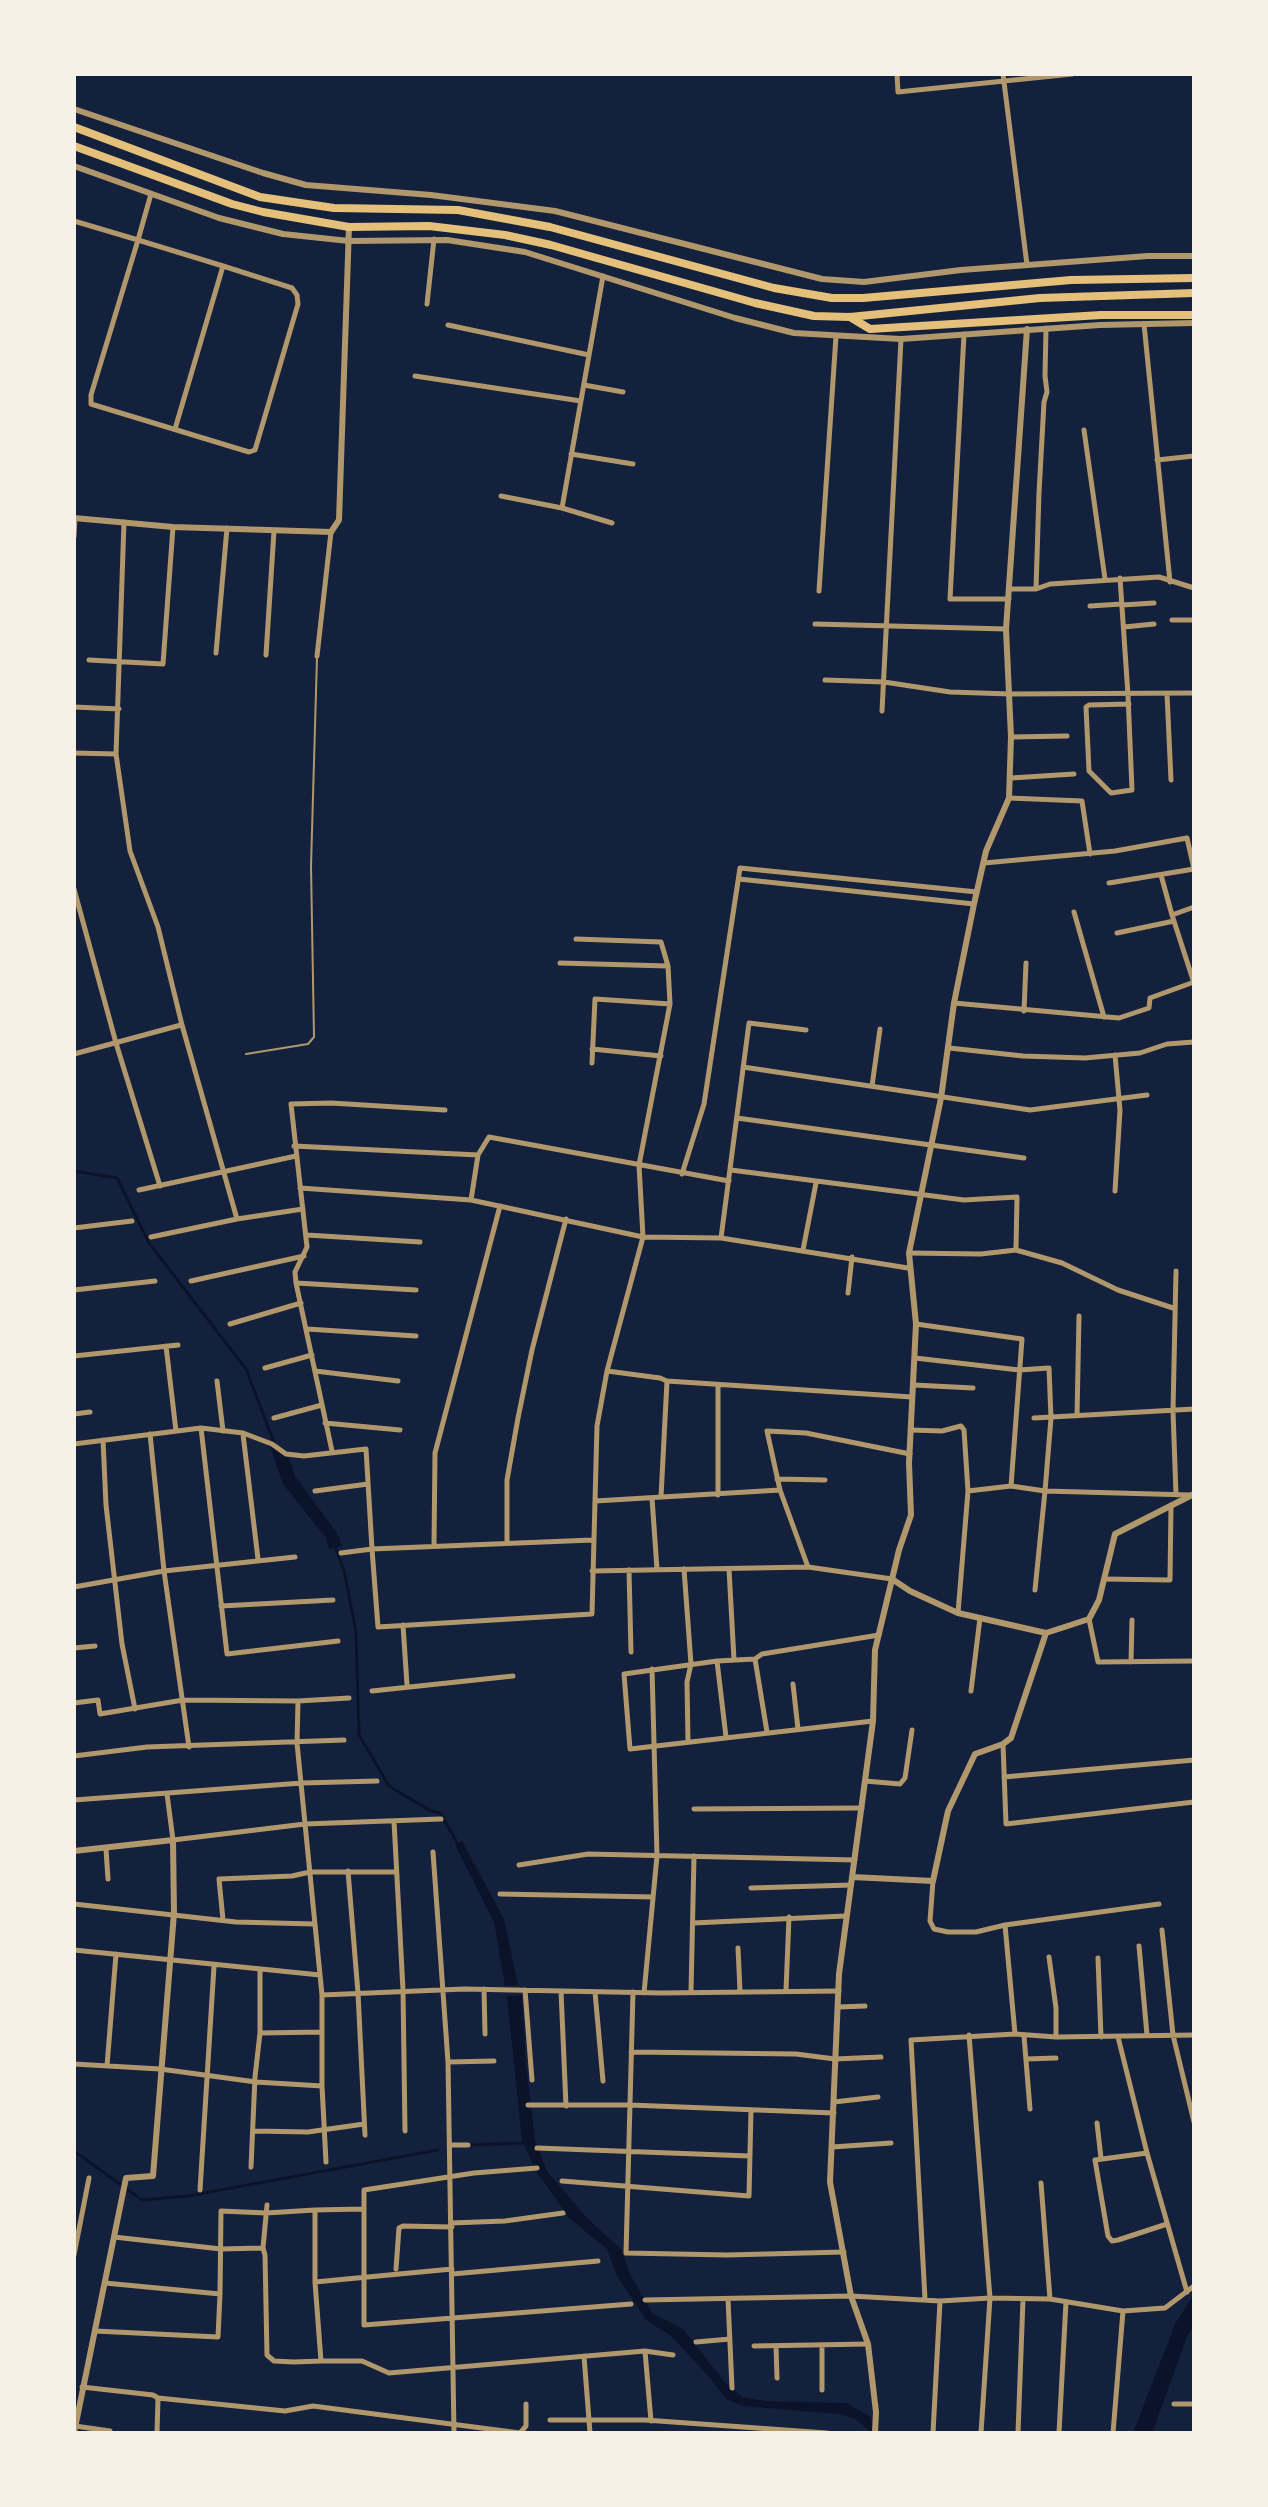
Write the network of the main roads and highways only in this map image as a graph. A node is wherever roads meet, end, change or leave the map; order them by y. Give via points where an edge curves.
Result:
1 (74, 127) edge
2 (76, 147) edge
3 (1194, 278) edge
4 (1194, 293) edge
5 (1194, 315) edge
6 (850, 317) junction

1 - 3 highway via 260,197 334,208 417,208 550,227 774,288 832,298 1071,280
2 - 6 highway via 232,204 349,227 429,226 505,235 786,311
4 - 6 highway via 1040,298
5 - 6 highway via 1101,315 870,329

